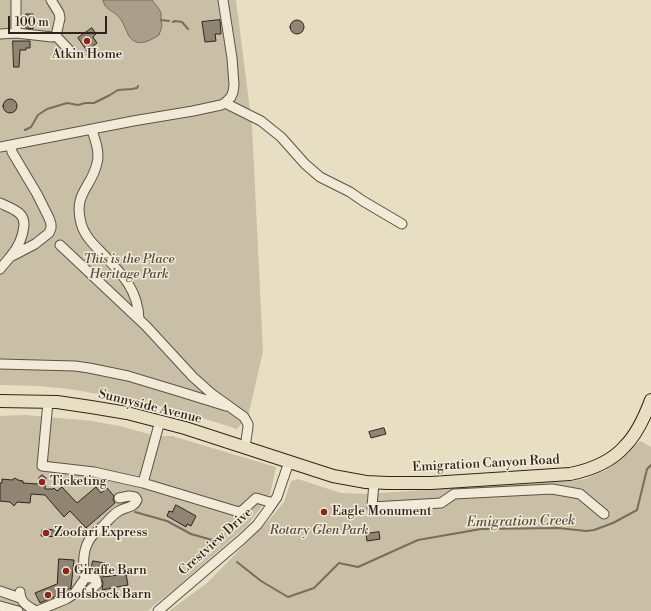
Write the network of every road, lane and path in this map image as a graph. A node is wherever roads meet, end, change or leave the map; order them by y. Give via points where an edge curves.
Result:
1 (16, 0) edge
2 (51, 0) edge
3 (223, 0) edge
4 (16, 33) junction
5 (0, 34) edge
6 (56, 36) junction
7 (71, 52) dead end
8 (225, 103) junction
9 (92, 130) junction
10 (11, 145) junction
11 (0, 147) edge
12 (0, 203) edge
13 (402, 224) dead end
14 (60, 245) dead end
15 (12, 256) junction
16 (0, 269) edge
17 (139, 319) junction
18 (0, 364) edge
19 (651, 400) edge
20 (0, 401) edge
21 (48, 402) junction
22 (234, 409) junction
23 (160, 421) junction
24 (245, 447) junction
25 (289, 462) junction
26 (374, 482) junction
27 (144, 483) junction
28 (119, 498) dead end
29 (136, 499) junction
30 (273, 503) junction
31 (604, 514) dead end
32 (86, 577) junction
33 (91, 589) dead end
34 (0, 591) edge
35 (0, 606) edge
36 (18, 611) edge
37 (36, 611) edge
38 (158, 611) edge

1 - 4 street
2 - 6 street via 60,18
3 - 8 street via 234,85 233,92
4 - 5 street
4 - 6 street
6 - 7 street
8 - 9 street
8 - 13 street via 261,121 281,137 320,177
9 - 10 street
9 - 17 street via 98,157 80,199 81,224 92,243 127,280 138,304
10 - 11 street
10 - 15 street via 12,152 51,224 49,233
12 - 15 street via 19,213 24,223 20,244
14 - 17 street
15 - 16 street
17 - 22 street via 193,377
18 - 22 street via 90,368 128,376
19 - 26 main road, Emigration Canyon Road via 644,418 625,446 603,463 590,469 570,474 431,482
20 - 21 main road, Sunnyside Avenue
21 - 23 main road, Sunnyside Avenue via 74,404
21 - 27 street via 42,466 94,472
22 - 24 street via 248,424
23 - 24 main road, Sunnyside Avenue
23 - 27 street
24 - 25 main road, Sunnyside Avenue
25 - 26 main road, Emigration Canyon Road via 333,476
25 - 30 street, Crestview Drive
26 - 31 street via 372,507 441,503 454,494 552,490 580,494
27 - 29 street via 139,498
27 - 30 street via 239,512 256,498
28 - 29 street via 129,496
29 - 32 street via 135,504 120,510 92,534 87,543 84,560
30 - 38 street, Crestview Drive via 249,533
32 - 33 street via 96,579 97,584
32 - 37 street via 74,594
34 - 37 street via 20,595 22,602
35 - 36 street

